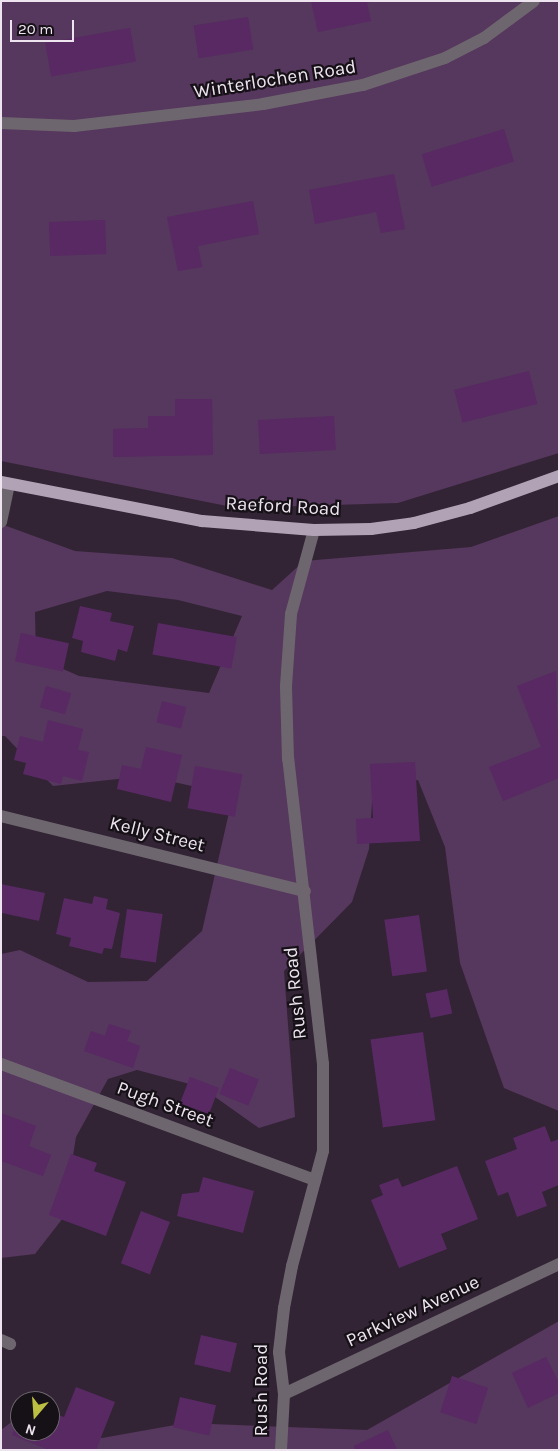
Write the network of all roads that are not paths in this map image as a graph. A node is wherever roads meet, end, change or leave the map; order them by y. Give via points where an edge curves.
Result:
1 (534, 1) edge
2 (1, 123) edge
3 (559, 476) edge
4 (5, 483) edge
5 (1, 522) edge
6 (314, 530) junction
7 (1, 816) edge
8 (305, 890) junction
9 (1, 1064) edge
10 (315, 1180) junction
11 (559, 1264) edge
12 (284, 1394) junction
13 (281, 1450) edge

1 - 2 street, Winterlochen Road via 484,38 445,58 363,85 263,104 74,126
3 - 6 main road, Raeford Road via 414,523 371,529
4 - 5 street
4 - 6 main road, Raeford Road via 202,521
6 - 8 street, Rush Road via 291,614 286,686 288,759
7 - 8 street, Kelly Street
8 - 10 street, Rush Road via 323,1064 323,1151
9 - 10 street, Pugh Street
10 - 12 street, Rush Road via 284,1308 280,1352
11 - 12 street, Parkview Avenue
12 - 13 street, Rush Road

